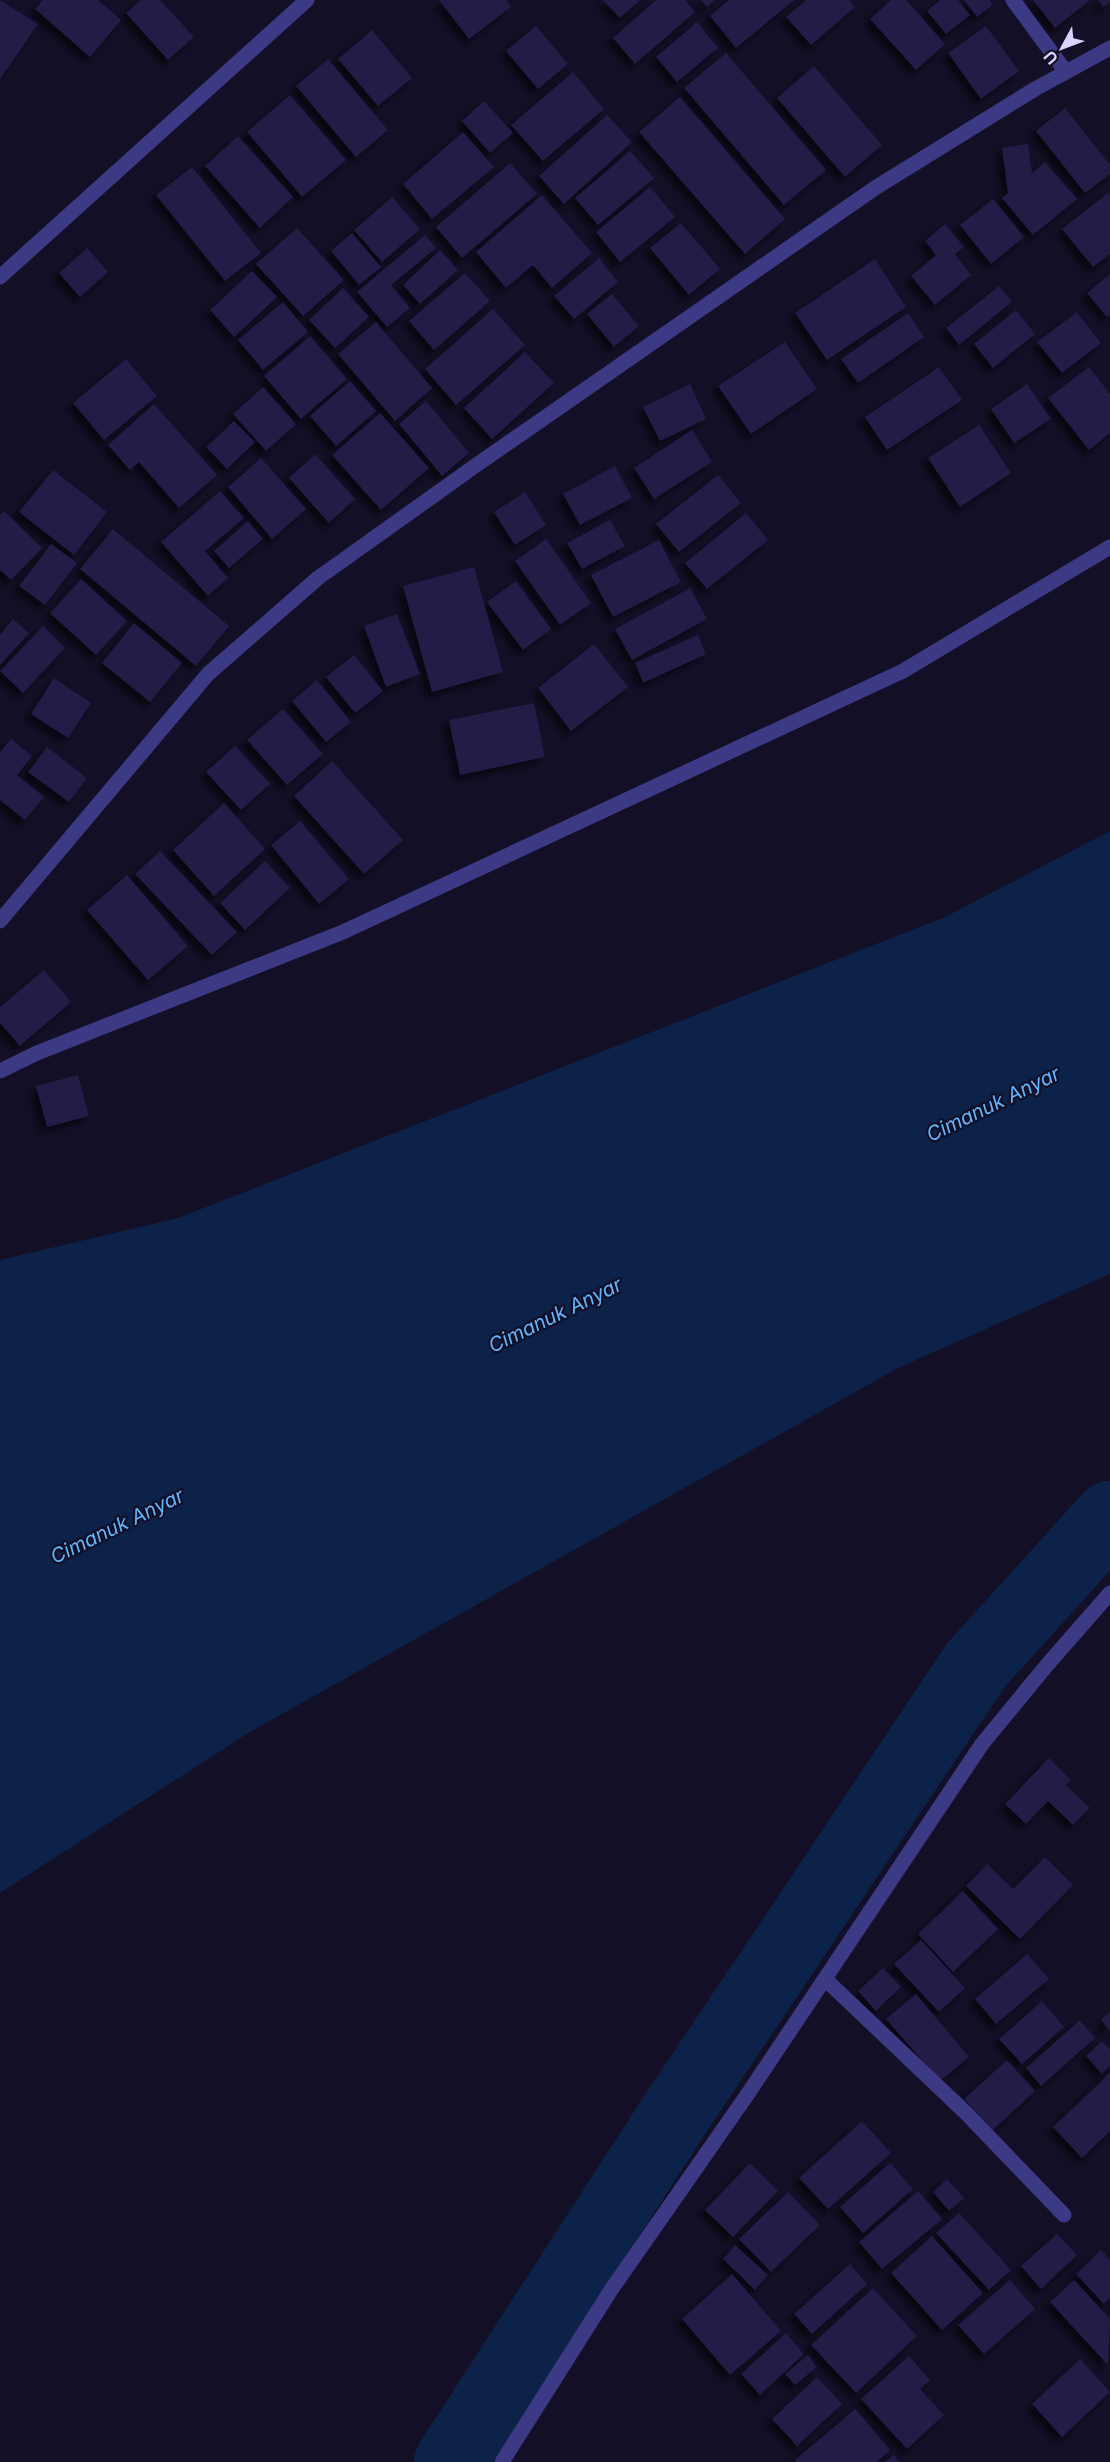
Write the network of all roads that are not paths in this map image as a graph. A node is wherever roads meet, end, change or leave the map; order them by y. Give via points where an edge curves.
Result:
1 (307, 0) edge
2 (1012, 0) edge
3 (1110, 48) edge
4 (1066, 72) junction
5 (0, 277) edge
6 (1110, 547) edge
7 (0, 921) edge
8 (0, 1071) edge
9 (1110, 1593) edge
10 (825, 1979) junction
11 (1064, 2215) dead end
12 (502, 2462) edge

1 - 5 street
2 - 4 street
3 - 4 street
4 - 7 street via 875,188 318,578 207,674
6 - 8 street via 892,676 344,932
9 - 10 street via 982,1744
10 - 11 street via 966,2113
10 - 12 street via 611,2290

